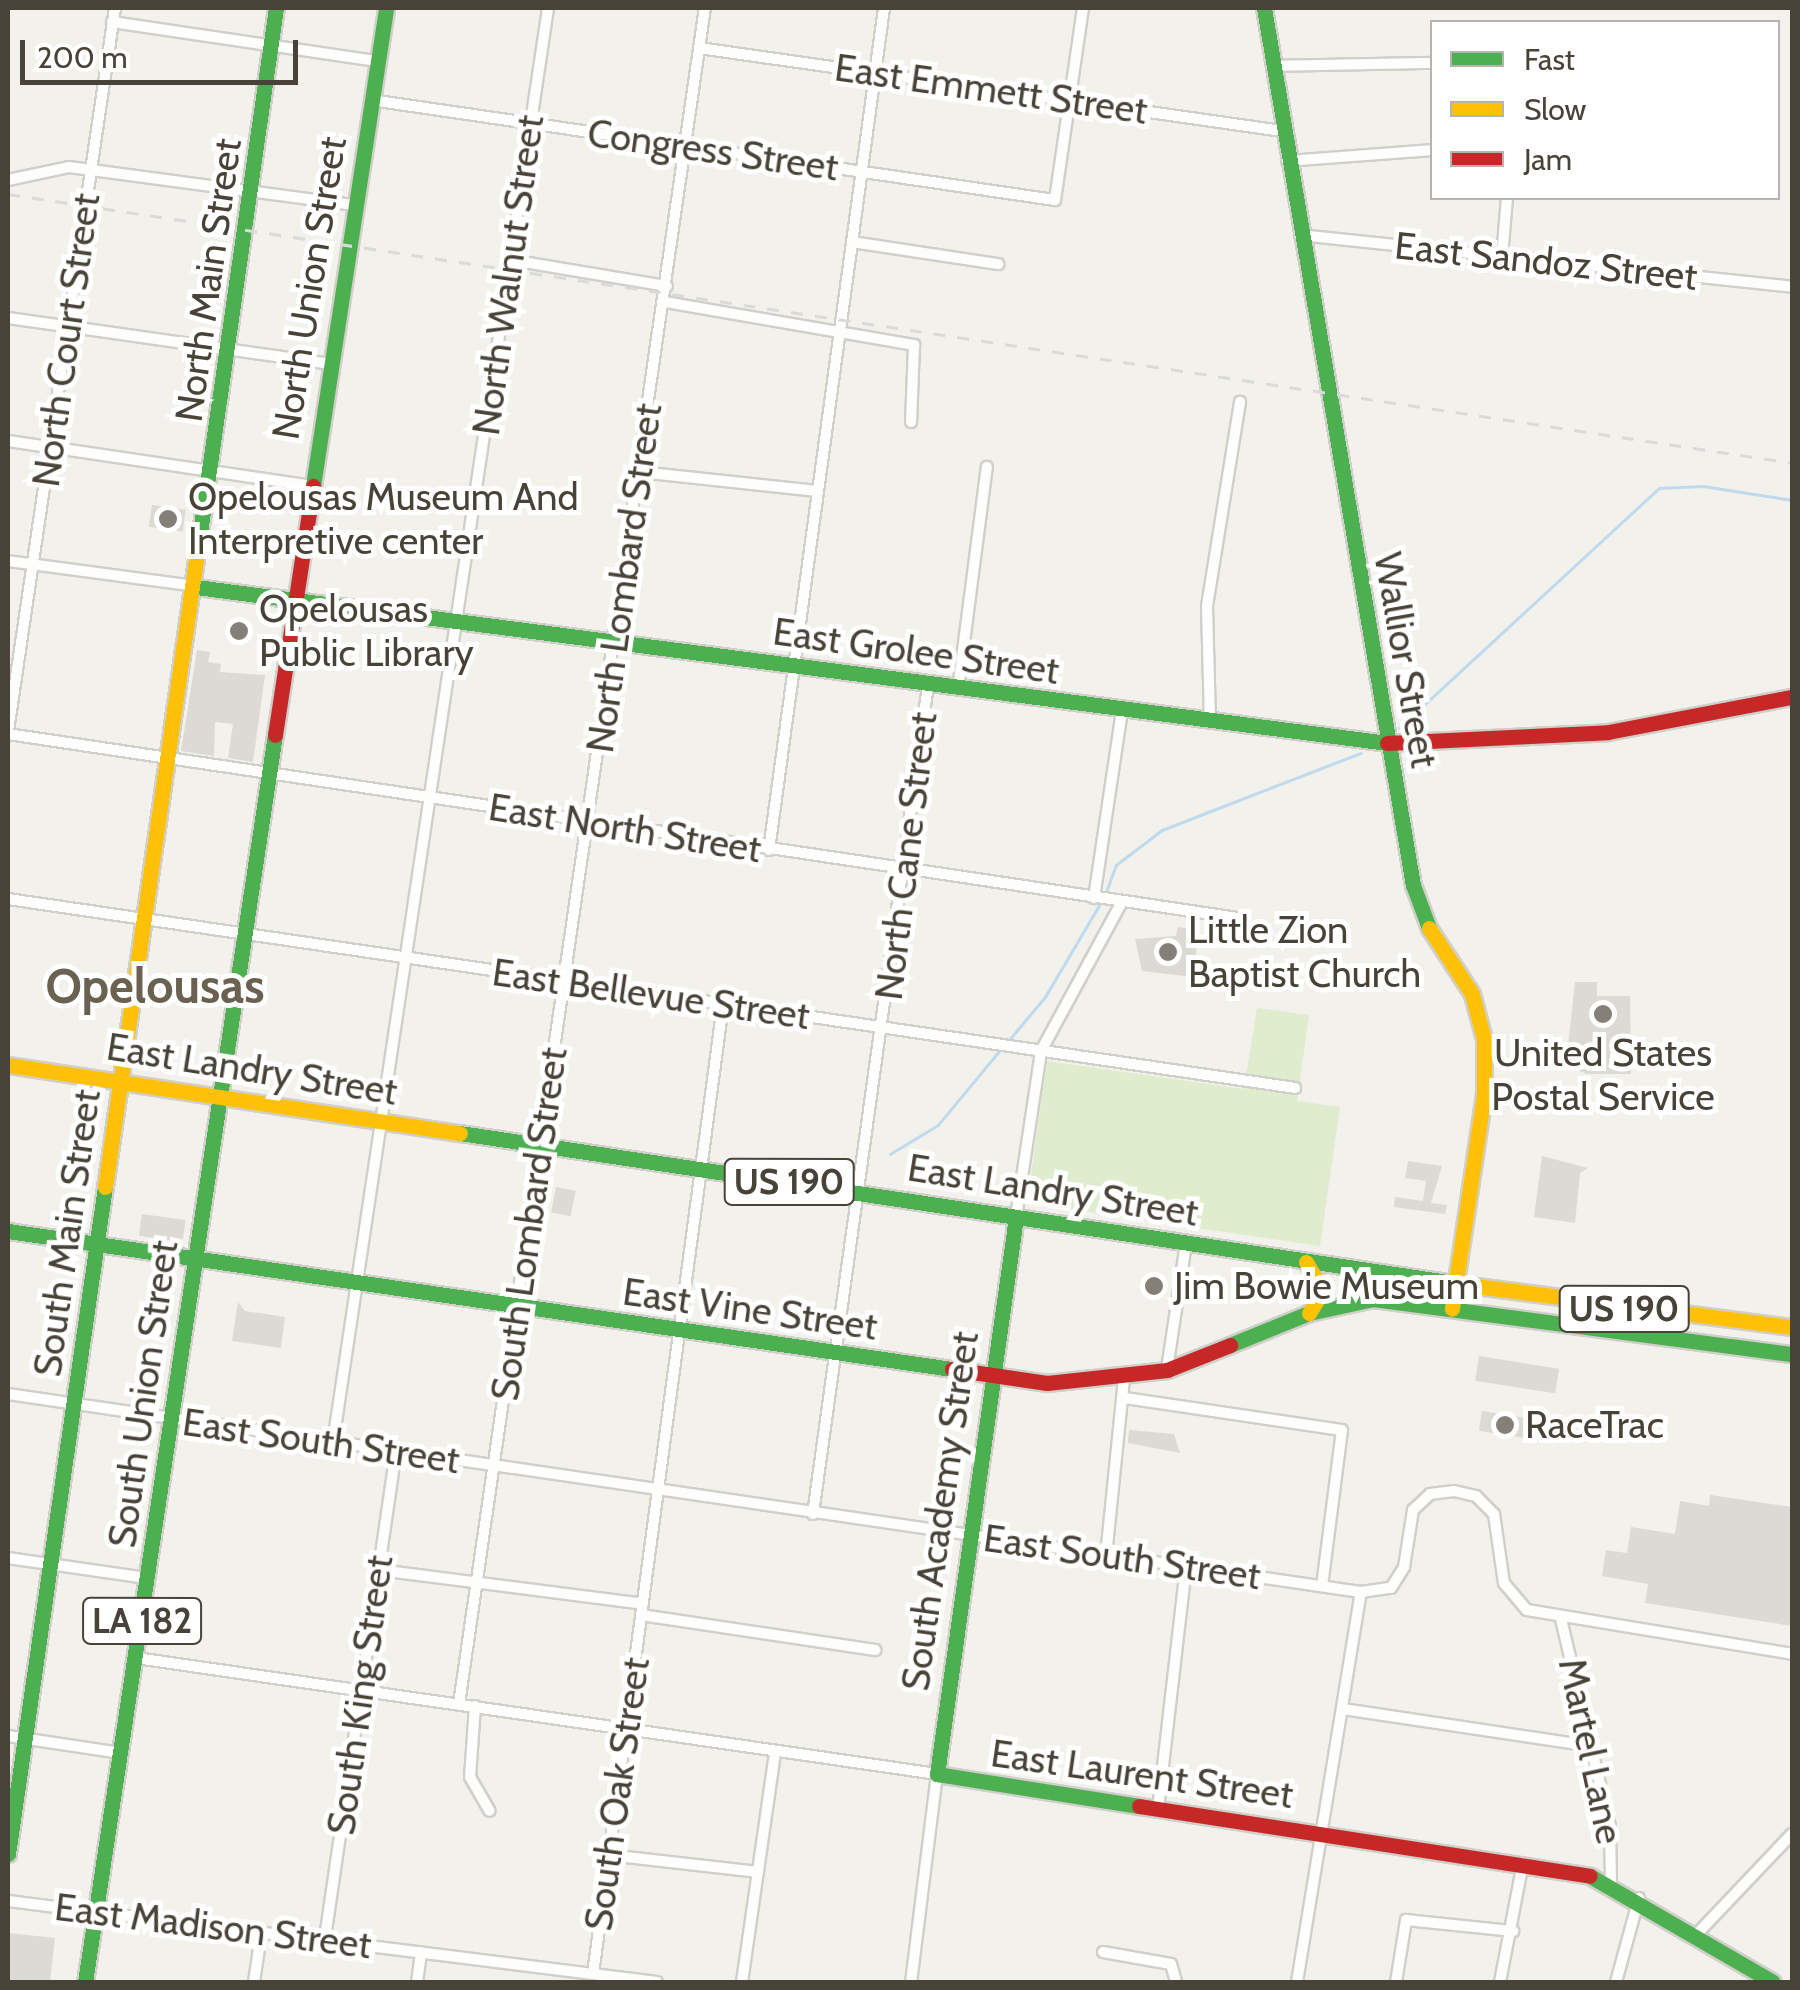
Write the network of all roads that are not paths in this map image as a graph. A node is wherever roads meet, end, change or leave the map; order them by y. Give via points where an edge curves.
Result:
1 (114, 8) edge
2 (276, 8) edge
3 (386, 8) edge
4 (548, 8) edge
5 (706, 8) edge
6 (884, 8) edge
7 (1083, 8) edge
8 (1264, 8) edge
9 (112, 22) junction
10 (274, 46) junction
11 (700, 48) junction
12 (377, 61) junction
13 (1430, 63) edge
14 (1274, 66) junction
15 (874, 75) junction
16 (370, 100) junction
17 (1068, 100) junction
18 (530, 125) junction
19 (1282, 131) junction
20 (686, 146) junction
21 (1430, 150) edge
22 (1287, 160) junction
23 (861, 171) junction
24 (90, 172) junction
25 (8, 180) edge
26 (254, 188) junction
27 (1507, 200) edge
28 (354, 205) junction
29 (1299, 234) junction
30 (852, 242) junction
31 (1502, 257) junction
32 (511, 260) junction
33 (998, 264) dead end
34 (1792, 287) edge
35 (666, 293) junction
36 (8, 318) edge
37 (840, 325) junction
38 (69, 326) junction
39 (230, 350) junction
40 (330, 364) junction
41 (1240, 402) dead end
42 (911, 422) dead end
43 (8, 441) edge
44 (50, 447) junction
45 (986, 467) dead end
46 (214, 471) junction
47 (640, 472) junction
48 (311, 486) junction
49 (817, 492) junction
50 (8, 561) edge
51 (32, 565) junction
52 (196, 587) junction
53 (293, 600) junction
54 (457, 622) junction
55 (615, 644) junction
56 (795, 667) junction
57 (928, 685) junction
58 (958, 689) junction
59 (1792, 697) edge
60 (1122, 711) junction
61 (1210, 722) junction
62 (8, 733) edge
63 (1385, 743) junction
64 (170, 758) junction
65 (266, 774) junction
66 (430, 799) junction
67 (588, 822) junction
68 (769, 850) junction
69 (905, 870) junction
70 (8, 899) edge
71 (1100, 899) junction
72 (1122, 902) junction
73 (146, 918) junction
74 (1244, 919) dead end
75 (243, 934) junction
76 (406, 958) junction
77 (565, 982) junction
78 (724, 1005) junction
79 (884, 1028) junction
80 (1041, 1051) junction
81 (8, 1065) edge
82 (122, 1082) junction
83 (1295, 1088) dead end
84 (220, 1096) junction
85 (381, 1121) junction
86 (541, 1145) junction
87 (699, 1169) junction
88 (859, 1192) junction
89 (1016, 1216) junction
90 (8, 1231) edge
91 (1186, 1243) junction
92 (98, 1244) junction
93 (196, 1258) junction
94 (1306, 1262) junction
95 (1456, 1282) junction
96 (357, 1283) junction
97 (517, 1307) junction
98 (1452, 1309) junction
99 (1309, 1312) junction
100 (1792, 1327) edge
101 (678, 1331) junction
102 (834, 1354) junction
103 (1792, 1354) edge
104 (1167, 1370) junction
105 (993, 1377) junction
106 (1124, 1378) junction
107 (8, 1394) edge
108 (1125, 1398) junction
109 (74, 1403) junction
110 (171, 1419) junction
111 (333, 1442) junction
112 (396, 1452) junction
113 (494, 1466) junction
114 (658, 1490) junction
115 (813, 1514) junction
116 (969, 1535) junction
117 (1106, 1556) junction
118 (8, 1558) edge
119 (50, 1564) junction
120 (1186, 1567) junction
121 (378, 1570) junction
122 (148, 1578) junction
123 (476, 1583) junction
124 (1322, 1586) junction
125 (1361, 1592) junction
126 (642, 1610) junction
127 (1561, 1619) junction
128 (876, 1650) dead end
129 (1792, 1654) edge
130 (136, 1658) junction
131 (361, 1689) junction
132 (459, 1704) junction
133 (475, 1706) junction
134 (1343, 1710) junction
135 (626, 1729) junction
136 (8, 1736) edge
137 (25, 1738) junction
138 (1591, 1746) junction
139 (775, 1752) junction
140 (122, 1753) junction
141 (936, 1774) junction
142 (1158, 1809) junction
143 (490, 1811) dead end
144 (1319, 1834) junction
145 (1792, 1834) edge
146 (8, 1854) edge
147 (609, 1855) junction
148 (1523, 1863) junction
149 (758, 1872) junction
150 (1611, 1884) junction
151 (1639, 1898) junction
152 (8, 1901) edge
153 (96, 1914) junction
154 (1513, 1931) junction
155 (1697, 1934) junction
156 (261, 1936) junction
157 (325, 1938) junction
158 (421, 1952) junction
159 (1103, 1952) dead end
160 (545, 1968) junction
161 (593, 1974) junction
162 (86, 1982) edge
163 (254, 1982) edge
164 (417, 1982) edge
165 (543, 1982) edge
166 (657, 1982) edge
167 (742, 1982) edge
168 (911, 1982) edge
169 (1176, 1982) edge
170 (1297, 1982) edge
171 (1396, 1982) edge
172 (1500, 1982) edge
173 (1616, 1982) edge
174 (1773, 1982) edge

1 - 9 street, North Court Street
2 - 10 main road, North Main Street / LA 182
3 - 12 main road, North Union Street / LA 182
4 - 18 street, North Walnut Street
5 - 11 street, North Lombard Street
6 - 15 street
7 - 17 street
8 - 14 main road, Wallior Street
9 - 10 street
9 - 24 street, North Court Street
10 - 12 street
10 - 26 main road, North Main Street / LA 182
11 - 15 street, East Emmett Street
11 - 20 street, North Lombard Street
12 - 16 main road, North Union Street / LA 182
13 - 14 street
14 - 19 main road, Wallior Street
15 - 17 street, East Emmett Street
15 - 23 street
16 - 18 street, Congress Street
16 - 28 main road, North Union Street / LA 182
17 - 19 street, East Emmett Street
17 - 23 street, Congress Street via 1055,200
18 - 20 street, Congress Street
18 - 32 street, North Walnut Street
19 - 22 main road, Wallior Street
20 - 23 street, Congress Street
20 - 35 street, North Lombard Street
21 - 22 street
22 - 29 main road, Wallior Street
23 - 30 street
24 - 25 street via 58,168
24 - 26 street
24 - 38 street, North Court Street
26 - 28 street
26 - 39 main road, North Main Street / LA 182
27 - 31 street
28 - 40 main road, North Union Street / LA 182
29 - 31 street, East Sandoz Street
29 - 63 main road, Wallior Street
30 - 33 street
30 - 37 street
31 - 34 street, East Sandoz Street
32 - 35 street
32 - 54 street, North Walnut Street
35 - 37 street
35 - 47 street, North Lombard Street
36 - 38 street
37 - 42 street via 917,348
37 - 49 street
38 - 39 street
38 - 44 street, North Court Street
39 - 40 street
39 - 46 main road, North Main Street / LA 182
40 - 48 main road, North Union Street / LA 182
41 - 61 street via 1207,606
43 - 44 street
44 - 46 street
44 - 51 street, North Court Street
45 - 58 street, North Cane Street
46 - 48 street
46 - 52 main road, North Main Street / LA 182
47 - 49 street
47 - 55 street, North Lombard Street
48 - 53 main road, North Union Street / LA 182
49 - 56 street
50 - 51 street, East Grolee Street
51 - 52 street, East Grolee Street
51 - 62 street, North Court Street
52 - 53 main road, East Grolee Street
52 - 64 main road, North Main Street / LA 182
53 - 54 main road, East Grolee Street
53 - 65 main road, North Union Street / LA 182
54 - 55 main road, East Grolee Street
54 - 66 street, North Walnut Street
55 - 56 main road, East Grolee Street
55 - 67 street, North Lombard Street
56 - 57 main road, East Grolee Street
56 - 68 street
57 - 58 main road, East Grolee Street
57 - 69 street, North Cane Street
58 - 60 main road, East Grolee Street
59 - 63 main road, East Grolee Street via 1608,732
60 - 61 main road, East Grolee Street
60 - 71 street
61 - 63 main road, East Grolee Street
62 - 64 street, East North Street
63 - 95 main road, Wallior Street via 1418,907 1462,973 1484,1039 1484,1094
64 - 65 street, East North Street
64 - 73 main road, North Main Street / LA 182
65 - 66 street, East North Street
65 - 75 main road, North Union Street / LA 182
66 - 67 street, East North Street
66 - 76 street, North Walnut Street
67 - 68 street, East North Street
67 - 77 street, North Lombard Street
68 - 69 street, East North Street
69 - 71 street, East North Street
69 - 79 street, North Cane Street
70 - 73 street, East Bellevue Street
71 - 72 street, East North Street
72 - 74 street, East North Street
72 - 80 street, South Academy Street
73 - 75 street, East Bellevue Street
73 - 82 main road, South Main Street / LA 182
75 - 76 street, East Bellevue Street
75 - 84 main road, South Union Street / LA 182
76 - 77 street, East Bellevue Street
76 - 85 street, North Walnut Street
77 - 78 street, East Bellevue Street
77 - 86 street, South Lombard Street
78 - 79 street, East Bellevue Street
78 - 87 street, South Oak Street
79 - 80 street, East Bellevue Street
79 - 88 street, North Cane Street
80 - 83 street, East Bellevue Street
80 - 89 street, South Academy Street
81 - 82 main road, East Landry Street / US 190
82 - 84 main road, East Landry Street / US 190
82 - 92 main road, South Main Street / LA 182
84 - 85 main road, East Landry Street / US 190
84 - 93 main road, South Union Street / LA 182
85 - 86 main road, East Landry Street / US 190
85 - 96 street, North Walnut Street
86 - 87 main road, East Landry Street / US 190
86 - 97 street, South Lombard Street
87 - 88 main road, East Landry Street / US 190
87 - 101 street, South Oak Street
88 - 89 main road, East Landry Street / US 190
88 - 102 street, North Cane Street
89 - 91 main road, East Landry Street / US 190
89 - 105 main road, South Academy Street
90 - 92 main road, East Vine Street / US 190
91 - 94 main road, East Landry Street / US 190
91 - 104 street
92 - 93 main road, East Vine Street / US 190
92 - 109 main road, South Main Street / LA 182
93 - 96 main road, East Vine Street / US 190
93 - 110 main road, South Union Street / LA 182
94 - 95 main road, East Landry Street / US 190
94 - 99 main road via 1323,1290
95 - 98 main road, Wallior Street
95 - 100 main road, East Landry Street / US 190
96 - 97 main road, East Vine Street / US 190
96 - 111 street, North Walnut Street
97 - 101 main road, East Vine Street / US 190
97 - 113 street, South Lombard Street
98 - 99 main road, East Vine Street / US 190 via 1372,1299
98 - 103 main road, East Vine Street / US 190
99 - 104 main road, East Vine Street / US 190
101 - 102 main road, East Vine Street / US 190
101 - 114 street, South Oak Street
102 - 105 main road, East Vine Street / US 190
102 - 115 street, North Cane Street
104 - 106 main road, East Vine Street / US 190
105 - 106 main road, East Vine Street / US 190
105 - 116 main road, South Academy Street
106 - 108 street
107 - 109 street, East South Street
108 - 117 street
108 - 124 street via 1342,1430
109 - 110 street, East South Street
109 - 119 main road, South Main Street / LA 182
110 - 111 street, East South Street
110 - 122 main road, South Union Street / LA 182
111 - 112 street, East South Street
112 - 113 street, East South Street
112 - 121 street, South King Street
113 - 114 street, East South Street
113 - 123 street, South Lombard Street
114 - 115 street, East South Street
114 - 126 street, South Oak Street
115 - 116 street, East South Street
116 - 117 street, East South Street
116 - 141 main road, South Academy Street
117 - 120 street, East South Street
118 - 119 street
119 - 122 street
119 - 137 main road, South Main Street / LA 182
120 - 124 street, East South Street
120 - 142 street
121 - 123 street
121 - 131 street, South King Street
122 - 130 main road, South Union Street / LA 182
123 - 126 street
123 - 132 street, South Lombard Street
124 - 125 street, East South Street
125 - 127 street via 1379,1593 1400,1578 1420,1500 1442,1490 1465,1492 1494,1514 1509,1593 1527,1610
125 - 134 street
126 - 128 street
126 - 135 street, South Oak Street
127 - 129 street
127 - 138 street, Martel Lane
130 - 131 street
130 - 140 main road, South Union Street / LA 182
131 - 132 street
131 - 157 street, South King Street
132 - 133 street, East Laurent Street
133 - 135 street, East Laurent Street
133 - 143 street via 470,1777
134 - 138 street
134 - 144 street
135 - 139 street, East Laurent Street
135 - 147 street, South Oak Street
136 - 137 street
137 - 140 street
137 - 146 main road, South Main Street / LA 182
138 - 150 street, Martel Lane via 1615,1861
139 - 141 street, East Laurent Street
139 - 149 street
140 - 153 main road, South Union Street / LA 182
141 - 142 main road, East Laurent Street
141 - 168 street, South Academy Street
142 - 144 main road, East Laurent Street
144 - 148 main road, East Laurent Street
144 - 170 street
145 - 155 street
147 - 149 street
147 - 161 street, South Oak Street
148 - 150 main road, East Laurent Street
148 - 154 street
149 - 167 street
150 - 151 main road, East Laurent Street
151 - 155 main road, East Laurent Street
151 - 173 street
152 - 153 street, East Madison Street
153 - 156 street, East Madison Street
153 - 162 main road, South Union Street / LA 182
154 - 171 street via 1406,1920
154 - 172 street
155 - 174 main road, East Laurent Street
156 - 157 street, East Madison Street
156 - 163 street
157 - 158 street, East Madison Street
158 - 160 street, East Madison Street
158 - 164 street
159 - 169 street via 1171,1964
160 - 161 street, East Madison Street
160 - 165 street, South Oak Street
161 - 166 street, East Madison Street

